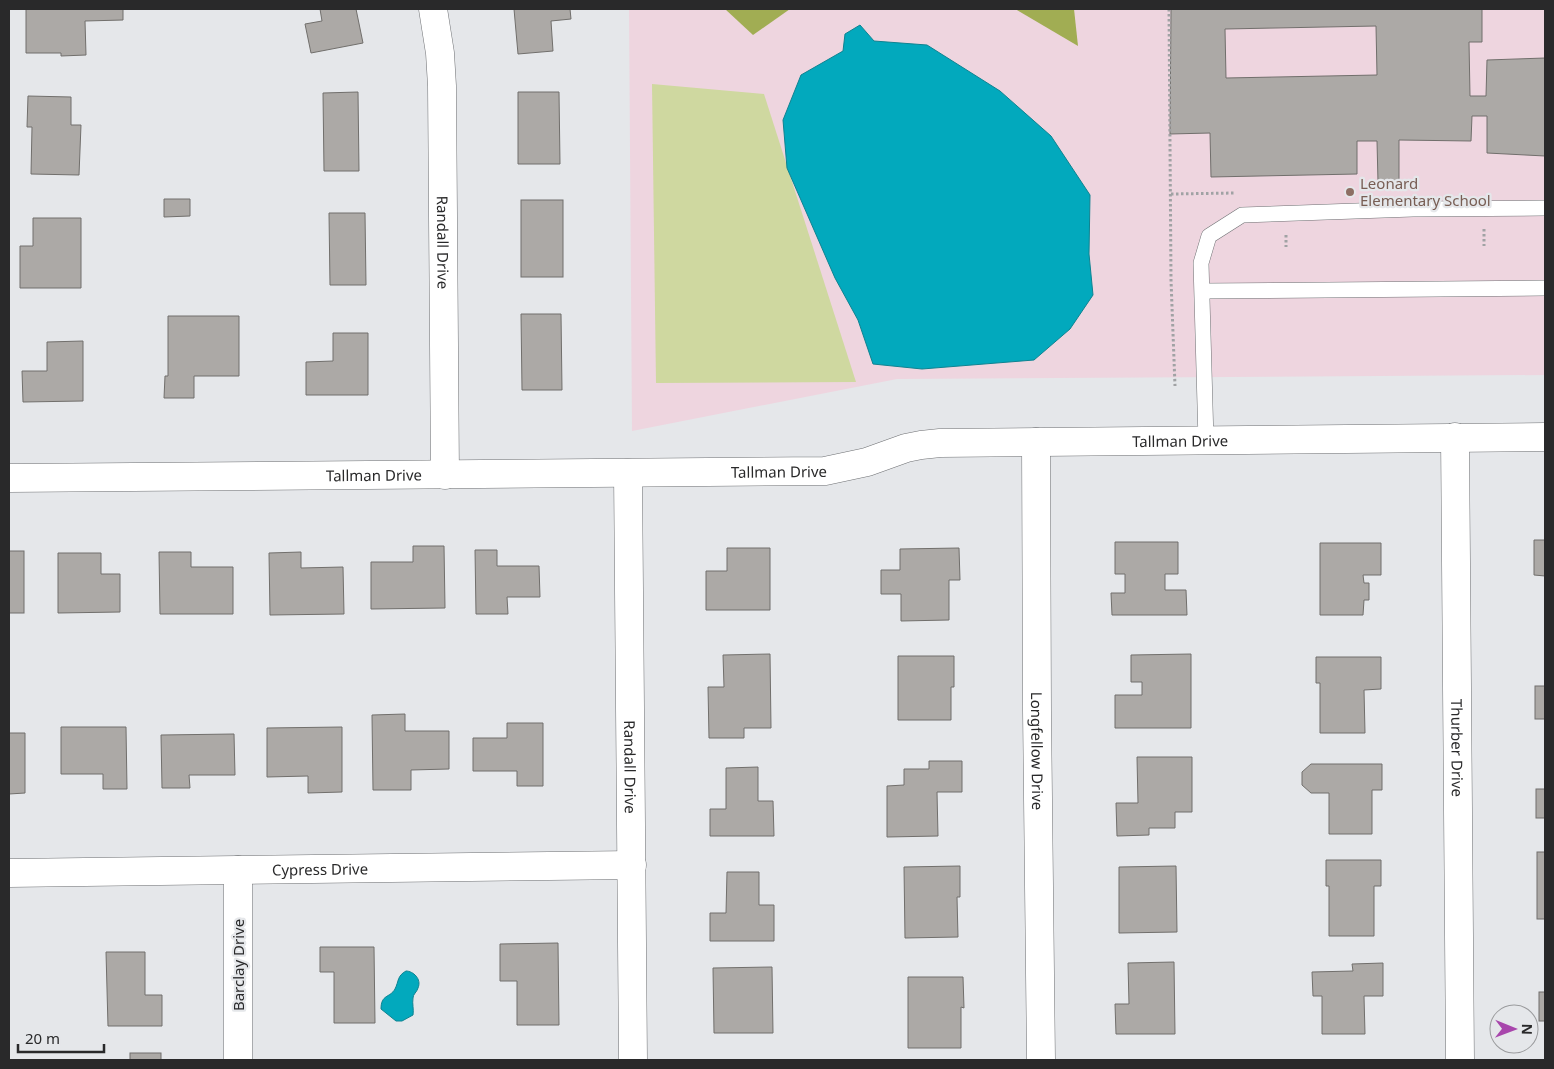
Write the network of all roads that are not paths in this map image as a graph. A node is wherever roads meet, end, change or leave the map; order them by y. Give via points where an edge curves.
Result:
1 (433, 9) edge
2 (1545, 208) edge
3 (1545, 288) edge
4 (1203, 291) junction
5 (1455, 437) junction
6 (1545, 437) edge
7 (1206, 441) junction
8 (1036, 442) junction
9 (628, 473) junction
10 (446, 475) junction
11 (9, 478) edge
12 (632, 864) junction
13 (238, 870) junction
14 (9, 873) edge
15 (238, 1060) edge
16 (633, 1060) edge
17 (1040, 1060) edge
18 (1460, 1060) edge

1 - 10 street, Randall Drive via 442,86
2 - 4 lane via 1242,215 1209,236 1202,263
3 - 4 lane
4 - 7 lane
5 - 6 street, Tallman Drive
5 - 7 street, Tallman Drive
5 - 18 street, Thurber Drive
7 - 8 street, Tallman Drive
8 - 9 street, Tallman Drive via 921,445 824,471
8 - 17 street, Longfellow Drive
9 - 10 street, Tallman Drive
9 - 12 street, Randall Drive
10 - 11 street, Tallman Drive
12 - 13 street, Cypress Drive
12 - 16 street, Randall Drive
13 - 14 street, Cypress Drive
13 - 15 street, Barclay Drive

